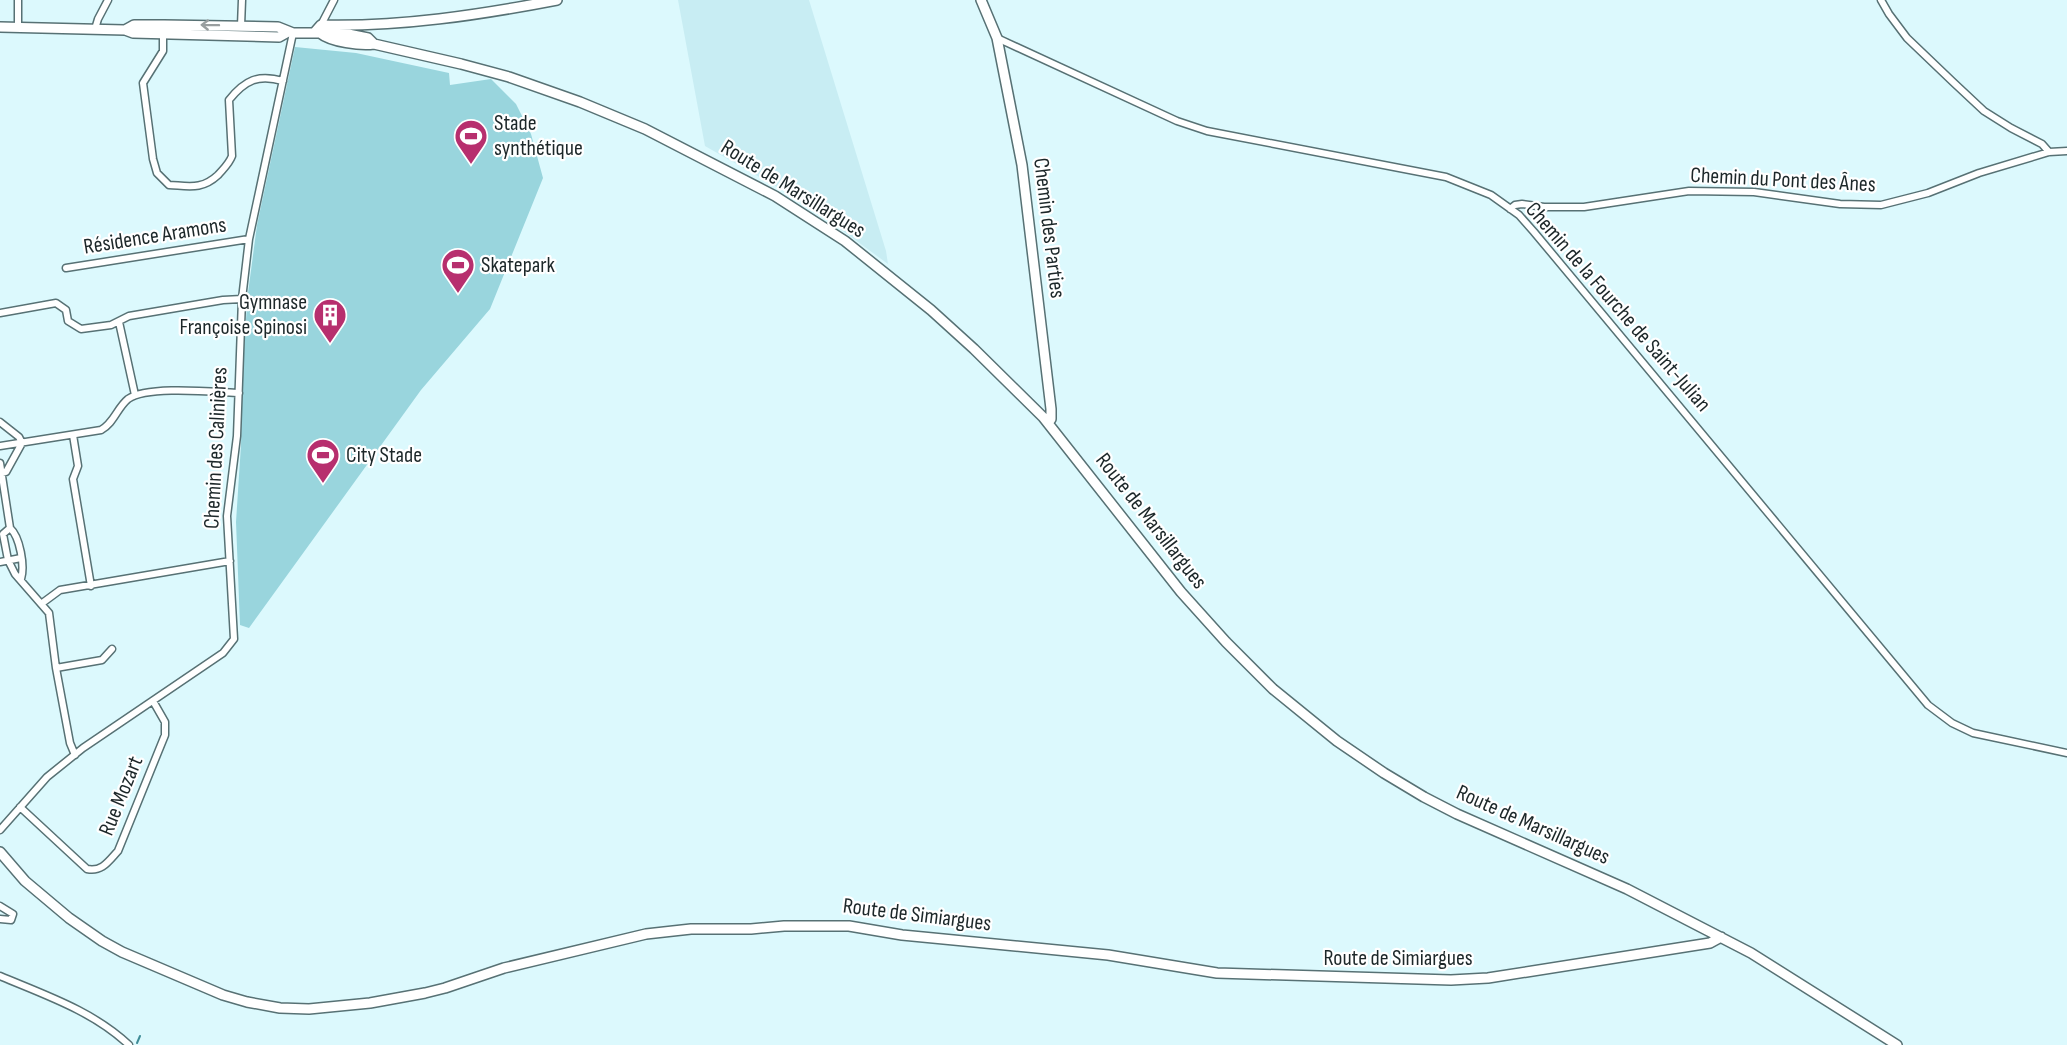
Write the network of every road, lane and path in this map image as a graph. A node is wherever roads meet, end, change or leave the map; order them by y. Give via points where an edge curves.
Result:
1 (18, 0) edge
2 (108, 0) edge
3 (242, 0) edge
4 (334, 0) edge
5 (557, 0) edge
6 (981, 0) edge
7 (1881, 0) edge
8 (241, 26) junction
9 (0, 27) edge
10 (18, 28) junction
11 (95, 29) junction
12 (163, 30) junction
13 (319, 31) junction
14 (291, 32) junction
15 (238, 36) junction
16 (997, 38) junction
17 (284, 81) junction
18 (2067, 151) edge
19 (2049, 152) junction
20 (1510, 209) junction
21 (249, 239) junction
22 (66, 268) dead end
23 (242, 299) junction
24 (0, 313) edge
25 (119, 322) junction
26 (239, 393) junction
27 (135, 395) junction
28 (0, 422) edge
29 (1048, 423) junction
30 (73, 435) junction
31 (22, 443) junction
32 (0, 446) edge
33 (0, 463) edge
34 (1, 474) edge
35 (10, 528) junction
36 (21, 558) junction
37 (4, 561) edge
38 (230, 561) junction
39 (21, 579) junction
40 (91, 586) junction
41 (41, 604) junction
42 (112, 649) dead end
43 (56, 668) junction
44 (153, 701) junction
45 (2067, 753) edge
46 (75, 755) junction
47 (20, 807) junction
48 (0, 830) edge
49 (0, 852) edge
50 (0, 906) edge
51 (0, 919) edge
52 (1721, 937) junction
53 (0, 976) edge
54 (129, 1045) edge
55 (1897, 1045) edge

1 - 10 street
2 - 11 street
3 - 8 street
4 - 13 street
5 - 13 street via 446,19
6 - 16 street, Chemin des Parties
7 - 19 street via 1907,38 1976,104
8 -> 12 street
8 - 14 street via 278,27
8 - 15 street
9 - 10 street
10 - 11 street
11 - 12 street via 133,33
12 - 15 street
12 - 17 street via 160,59 143,83 153,159 157,174 169,185 209,183 232,156 229,100 234,93 247,81
13 - 14 street, Route de Marsillargues
13 - 29 street, Route de Marsillargues via 368,38 375,44 471,66 580,102 645,129 775,196 845,241 894,279 974,349
14 - 15 street via 279,37
14 - 17 street, Chemin des Calinières
16 - 20 street, Chemin de la Fourche de Saint-Julian via 1177,122 1247,140 1446,177 1491,195
16 - 29 street, Chemin des Parties via 1022,165 1051,408
17 - 21 street, Chemin des Calinières
18 - 19 street, Chemin du Pont des Ânes
19 - 20 street, Chemin du Pont des Ânes via 1881,205 1840,204 1754,192 1689,191 1584,207 1522,204
20 - 45 street, Chemin de la Fourche de Saint-Julian via 1534,231 1928,705 1973,733
21 - 22 street, Résidence Aramons
21 - 23 street, Chemin des Calinières
23 - 25 street via 129,316
23 - 26 street, Chemin des Calinières
24 - 25 street via 56,303 66,310 68,321 81,329
25 - 27 street
26 - 27 street via 171,390
26 - 38 street, Chemin des Calinières via 227,516
27 - 30 street via 109,426
28 - 31 street
29 - 52 street, Route de Marsillargues via 1181,592 1226,642 1273,688 1337,741 1457,814 1627,889
30 - 31 street
30 - 40 street via 78,466 73,479
31 - 32 street
31 - 34 street via 6,472
33 - 34 street
34 - 35 street
35 - 36 street
35 - 37 street via 3,534
36 - 37 street
36 - 39 street
37 - 39 street
38 - 40 street
38 - 44 street, Chemin des Calinières via 234,639 223,653
39 - 41 street
40 - 41 street via 60,590
41 - 43 street via 49,613
42 - 43 street via 102,660
43 - 46 street
44 - 46 street, Chemin des Calinières
44 - 47 street, Rue Mozart via 165,722 165,735 118,851 105,866 96,871 87,869
46 - 47 street, Chemin des Calinières via 47,777
47 - 48 street, Chemin des Calinières
49 - 52 street, Route de Simiargues via 47,900 122,952 223,995 291,1009 370,1003 425,993 504,968 672,930 837,925 1102,954 1235,975 1464,980 1710,943
50 - 51 street via 13,917
52 - 55 street, Route de Marsillargues
53 - 54 street via 72,1006

